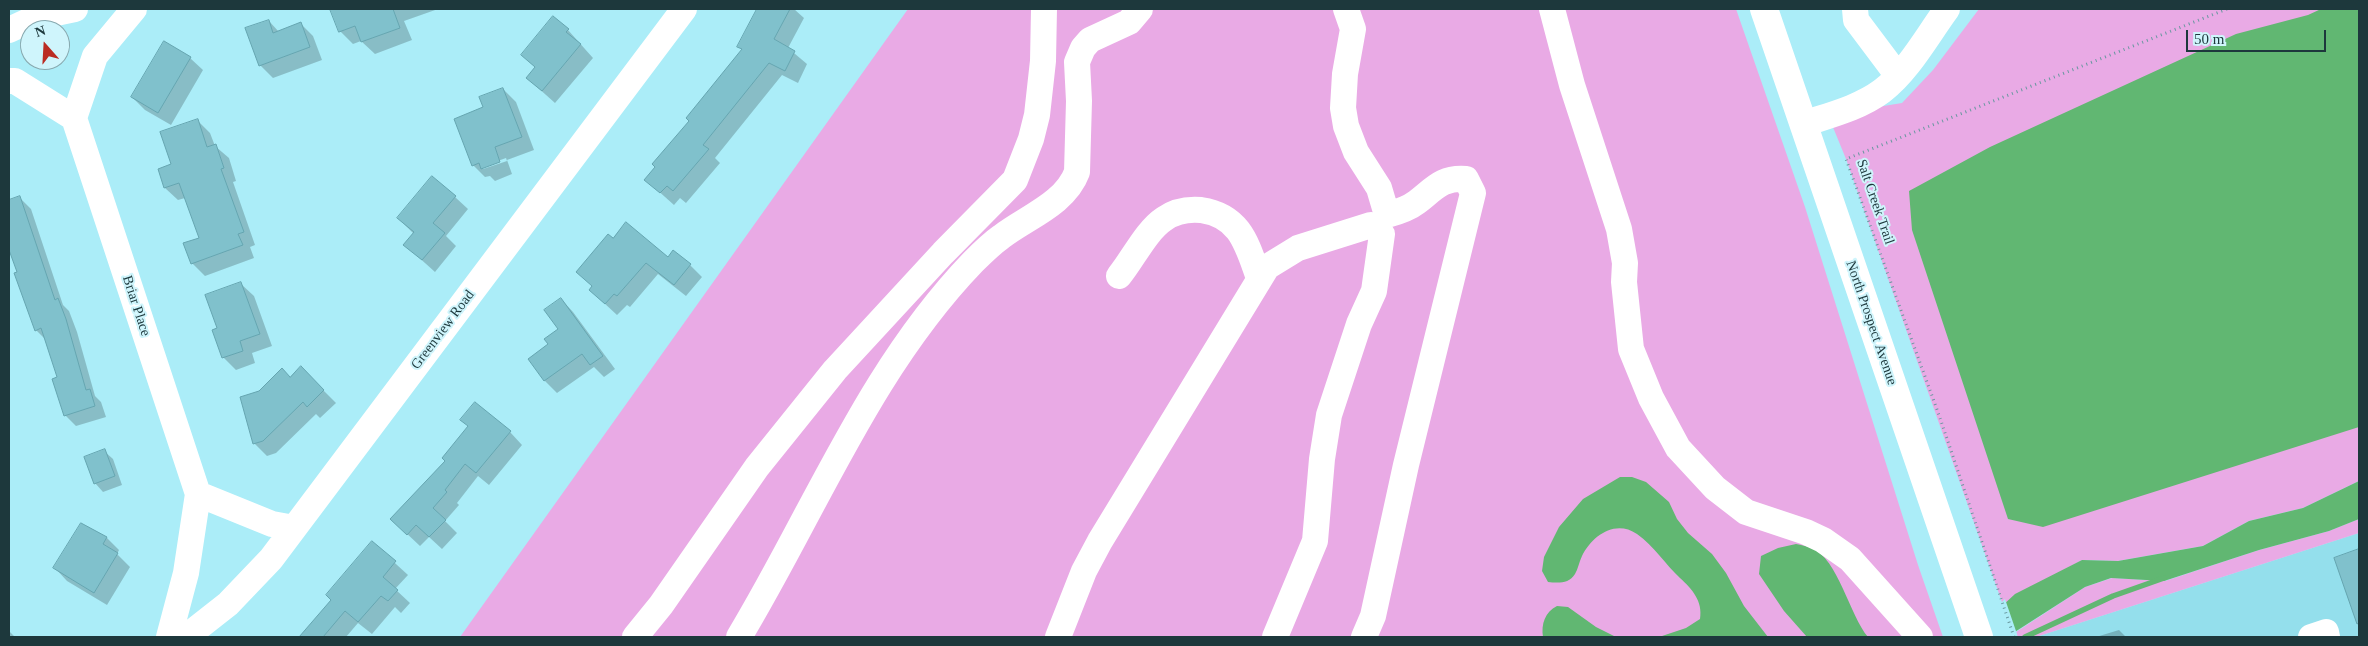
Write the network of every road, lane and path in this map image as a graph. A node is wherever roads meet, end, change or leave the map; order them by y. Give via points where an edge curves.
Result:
1 (76, 9) edge
2 (134, 9) edge
3 (684, 9) edge
4 (1044, 9) edge
5 (1140, 9) edge
6 (1346, 9) edge
7 (1552, 9) edge
8 (1764, 9) edge
9 (1855, 9) edge
10 (1947, 9) edge
11 (2227, 9) edge
12 (9, 30) edge
13 (1898, 76) junction
14 (9, 81) edge
15 (74, 118) junction
16 (1803, 124) junction
17 (1016, 180) junction
18 (1383, 222) junction
19 (1010, 230) junction
20 (1120, 276) dead end
21 (1259, 278) junction
22 (198, 494) junction
23 (294, 528) junction
24 (169, 637) edge
25 (186, 637) edge
26 (636, 637) edge
27 (739, 637) edge
28 (1058, 637) edge
29 (1275, 637) edge
30 (1364, 637) edge
31 (1920, 637) edge
32 (1979, 637) edge
33 (2014, 637) edge
34 (2312, 637) edge
35 (2327, 637) edge

1 - 12 street via 36,17
2 - 15 street via 96,56
3 - 23 street, Greenview Road
4 - 17 street via 1037,115
5 - 19 street via 1129,22 1090,40 1077,62 1077,172 1074,180 1064,194
6 - 18 street via 1353,29 1345,74 1346,126 1356,152 1379,188
7 - 31 street via 1572,85 1619,229 1625,263 1631,349 1651,398 1678,448 1716,488 1746,512 1806,532 1850,559
8 - 16 main road, North Prospect Avenue
9 - 13 street via 1856,20
10 - 13 street
11 - 33 path, Salt Creek Trail via 1846,159 1939,415
13 - 16 street via 1865,101
14 - 15 street
15 - 22 street, Briar Place
16 - 32 main road, North Prospect Avenue
17 - 19 street
17 - 26 street via 930,266 824,383 757,467
18 - 21 street via 1298,248 1267,267
18 - 29 street via 1374,291 1359,324 1329,415 1315,540
18 - 30 street via 1445,181 1466,179 1473,193 1406,465 1375,609
19 - 27 street via 985,250 952,285 871,398
20 - 21 street via 1163,219 1182,211 1196,210 1221,214 1230,220 1247,245
21 - 28 street via 1095,549
22 - 23 street via 272,524
22 - 24 street, Briar Place via 186,573
23 - 25 street, Greenview Road via 271,559 228,604
34 - 35 street via 2326,632

